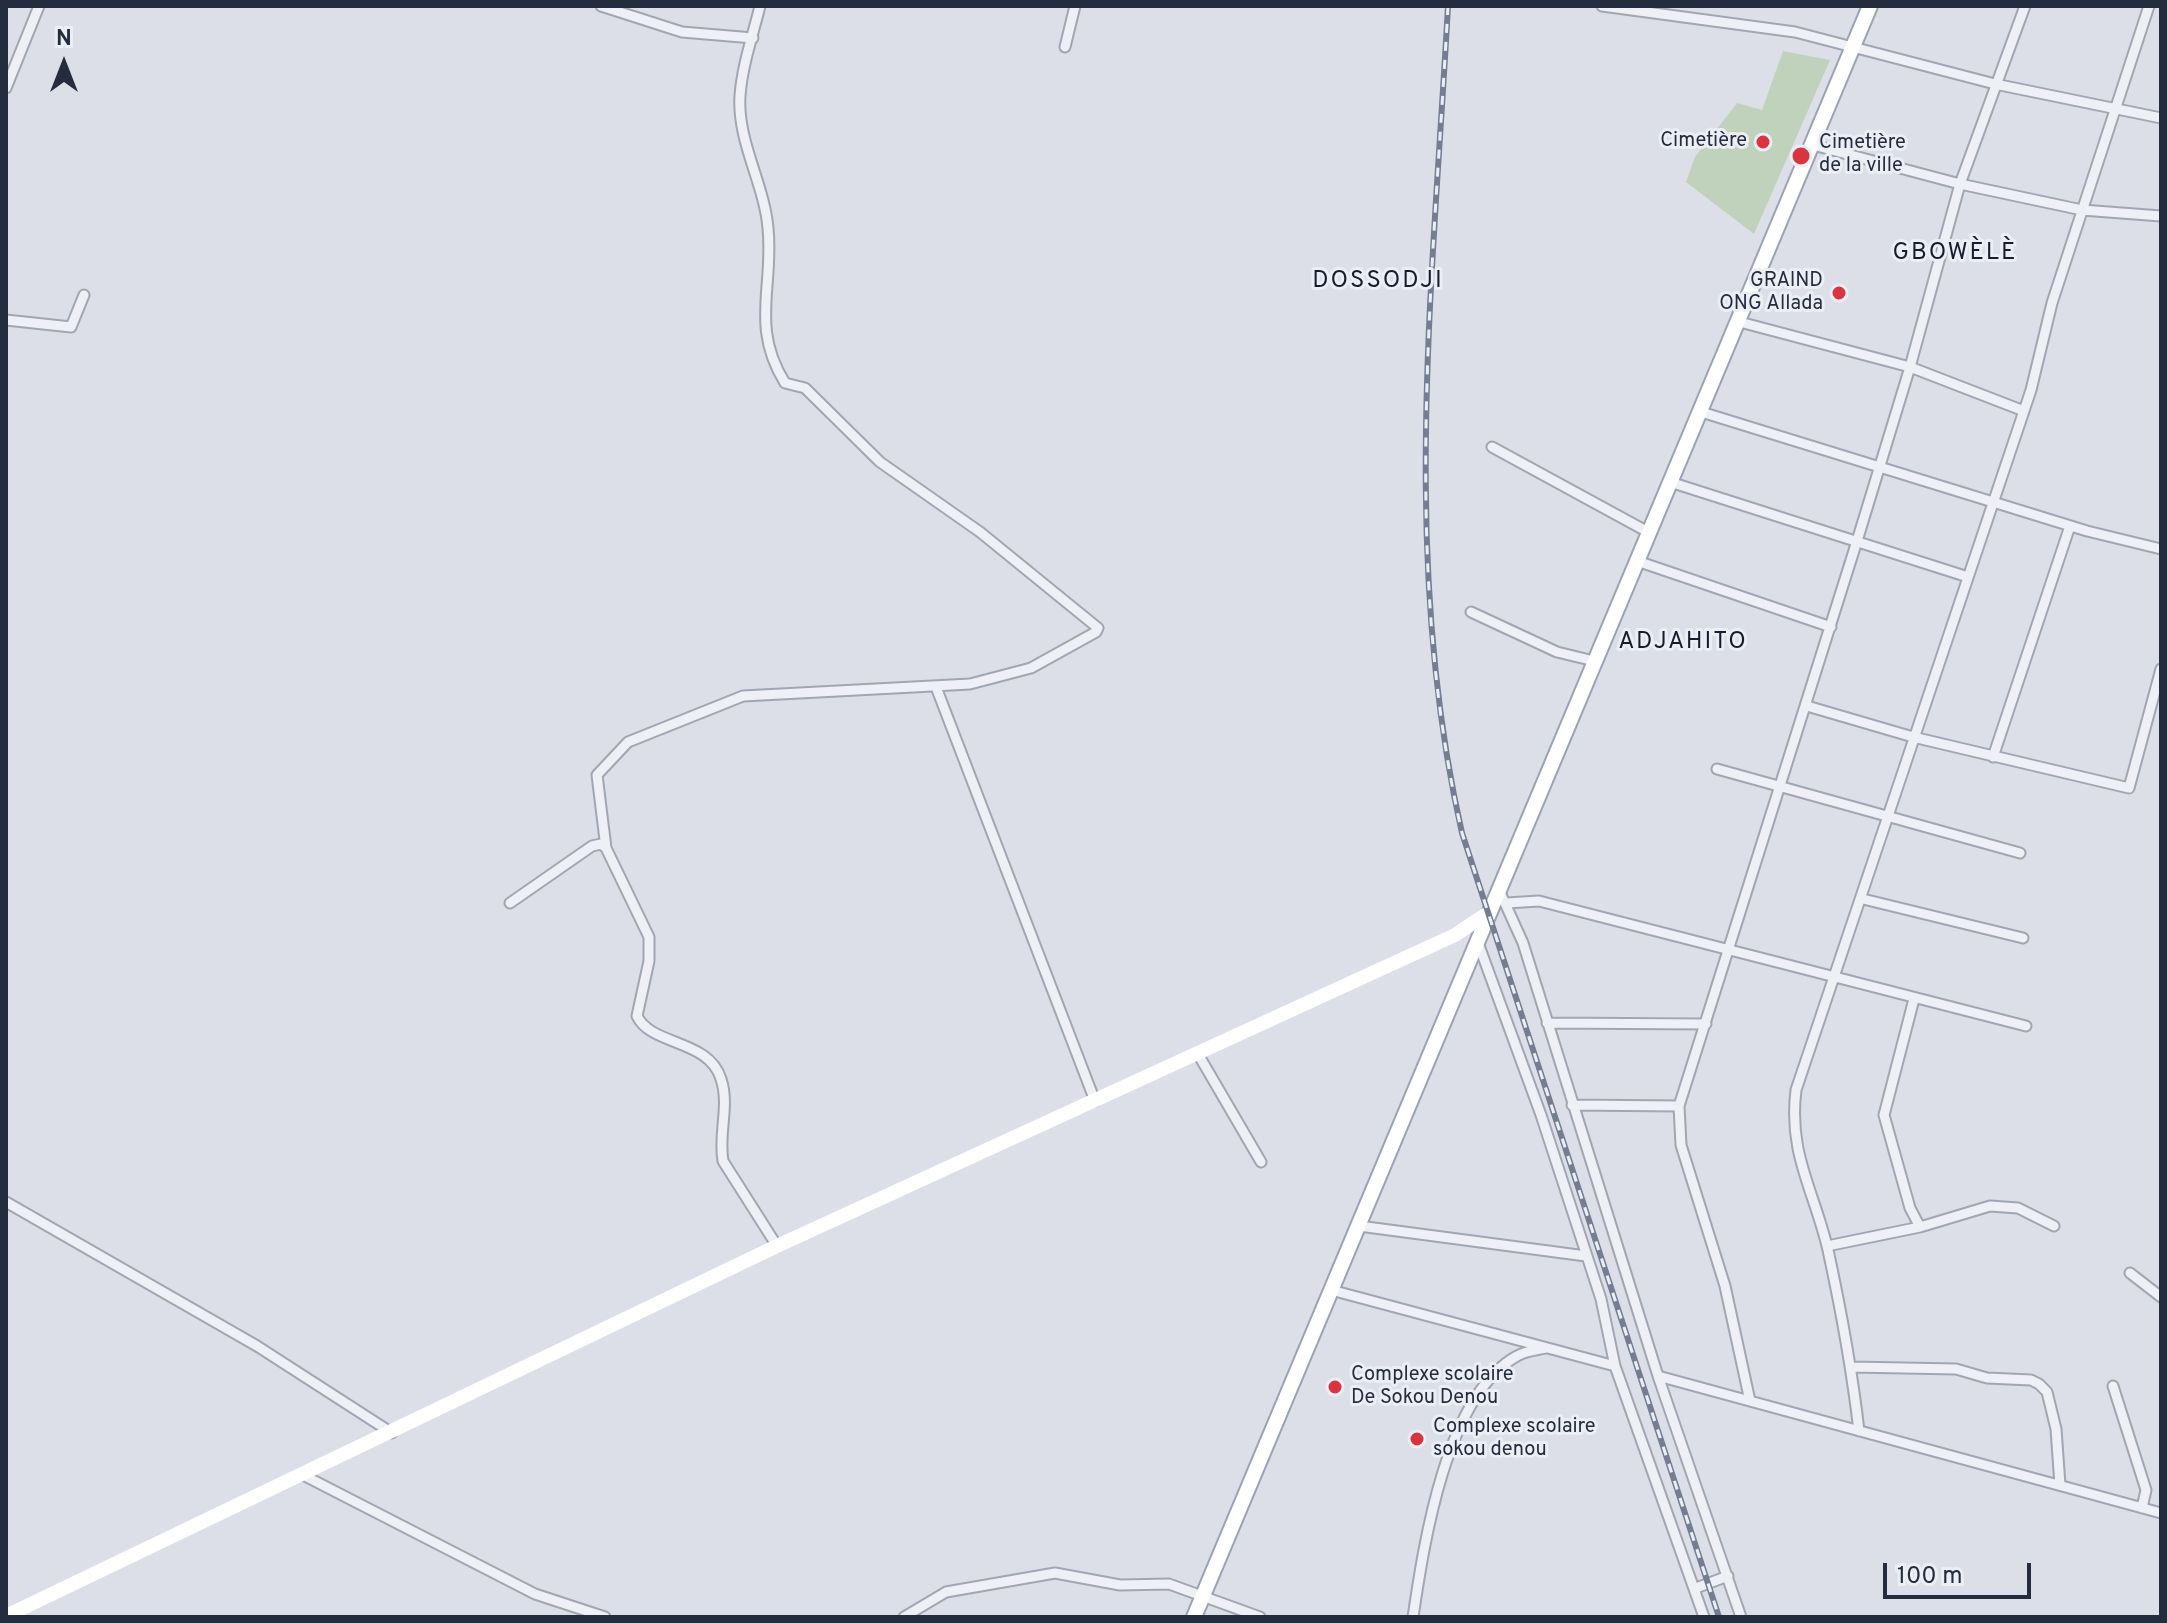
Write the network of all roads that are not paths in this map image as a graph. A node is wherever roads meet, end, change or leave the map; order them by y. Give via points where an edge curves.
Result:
1 (39, 6) edge
2 (601, 6) edge
3 (760, 6) edge
4 (1075, 6) edge
5 (1602, 6) edge
6 (1870, 6) edge
7 (2025, 6) edge
8 (2149, 6) edge
9 (753, 38) junction
10 (1065, 47) dead end
11 (1851, 48) junction
12 (1995, 84) junction
13 (6, 88) edge
14 (2113, 108) junction
15 (2161, 118) edge
16 (1813, 145) junction
17 (1960, 184) junction
18 (2082, 210) junction
19 (2161, 216) edge
20 (84, 295) dead end
21 (6, 320) edge
22 (1736, 321) junction
23 (1910, 367) junction
24 (1698, 411) junction
25 (2024, 411) junction
26 (1492, 447) dead end
27 (1880, 464) junction
28 (1670, 482) junction
29 (1992, 500) junction
30 (2070, 526) junction
31 (1648, 532) junction
32 (1857, 541) junction
33 (2161, 549) edge
34 (1637, 561) junction
35 (1968, 577) junction
36 (1471, 612) dead end
37 (1831, 627) junction
38 (1594, 661) junction
39 (2161, 669) edge
40 (936, 687) junction
41 (1807, 706) junction
42 (1913, 737) junction
43 (1993, 757) junction
44 (1717, 769) dead end
45 (1781, 789) junction
46 (1887, 817) junction
47 (606, 848) junction
48 (2020, 853) dead end
49 (1497, 887) junction
50 (1863, 899) junction
51 (510, 903) dead end
52 (1507, 903) junction
53 (1485, 915) junction
54 (1455, 935) junction
55 (2023, 938) dead end
56 (1474, 947) junction
57 (1731, 952) junction
58 (1834, 978) junction
59 (1914, 999) junction
60 (1547, 1023) junction
61 (1706, 1024) junction
62 (2026, 1026) dead end
63 (1198, 1054) junction
64 (1095, 1101) junction
65 (1572, 1105) junction
66 (1679, 1106) junction
67 (1261, 1162) dead end
68 (6, 1202) edge
69 (1359, 1226) junction
70 (2054, 1226) dead end
71 (1920, 1227) junction
72 (777, 1246) junction
73 (1827, 1246) junction
74 (1586, 1256) junction
75 (2130, 1273) dead end
76 (1331, 1290) junction
77 (2161, 1297) edge
78 (1546, 1348) junction
79 (1615, 1366) junction
80 (1852, 1367) junction
81 (1658, 1376) junction
82 (2113, 1386) dead end
83 (1750, 1401) junction
84 (1859, 1431) junction
85 (392, 1433) junction
86 (303, 1475) junction
87 (2060, 1485) junction
88 (2142, 1508) junction
89 (2161, 1513) edge
90 (1728, 1576) junction
91 (1696, 1588) junction
92 (1202, 1595) junction
93 (6, 1616) edge
94 (605, 1617) edge
95 (904, 1617) edge
96 (1194, 1617) edge
97 (1260, 1617) edge
98 (1413, 1617) edge
99 (1704, 1617) edge
100 (1741, 1617) edge

1 - 13 street
2 - 9 street via 682,32
3 - 9 street
4 - 10 street
5 - 11 street via 1795,32
6 - 11 main road
7 - 12 street
8 - 14 street
9 - 40 street via 740,117 768,227 766,344 776,369 785,383 805,388 880,462 970,524 1098,628 1031,668
11 - 12 street
11 - 16 main road
12 - 14 street
12 - 17 street
14 - 15 street
14 - 18 street
16 - 17 street
16 - 22 main road
17 - 18 street
17 - 23 street
18 - 19 street
18 - 25 street
20 - 21 street via 71,327
22 - 23 street
22 - 24 main road
23 - 25 street
23 - 27 street
24 - 27 street
24 - 28 main road
25 - 29 street
26 - 31 street
27 - 29 street
27 - 32 street
28 - 31 main road
28 - 32 street
29 - 30 street
29 - 35 street
30 - 33 street
30 - 43 street
31 - 34 main road
32 - 35 street
32 - 37 street
34 - 37 street
34 - 38 main road
35 - 42 street
36 - 38 street via 1557,652
37 - 41 street
38 - 49 main road
39 - 43 street via 2129,788
40 - 47 street via 743,696 628,742 597,775
40 - 64 street
41 - 42 street
41 - 45 street
42 - 43 street
42 - 46 street
44 - 45 street
45 - 46 street
45 - 57 street
46 - 48 street
46 - 50 street
47 - 51 street via 592,846
47 - 72 street via 649,937 637,1016 653,1030 700,1052 720,1075 726,1097 723,1161
49 - 52 street
49 - 53 main road
50 - 55 street
50 - 58 street
52 - 57 street via 1539,901
52 - 60 street
53 - 54 main road
53 - 56 main road
54 - 56 main road
54 - 63 main road
56 - 69 main road
56 - 74 street via 1541,1115
57 - 58 street
57 - 61 street
58 - 59 street
58 - 73 street via 1796,1090 1793,1128
59 - 62 street
59 - 71 street via 1884,1108 1910,1208
60 - 61 street
60 - 65 street
61 - 66 street
63 - 64 main road
63 - 67 street
64 - 72 main road
65 - 66 street
65 - 81 street
66 - 83 street via 1685,1158 1725,1286
68 - 85 street via 257,1346
69 - 74 street
69 - 76 main road
70 - 71 street via 2006,1205
71 - 73 street
72 - 85 main road
73 - 80 street
74 - 79 street
75 - 77 street
76 - 78 street
76 - 92 main road
78 - 79 street
78 - 98 street via 1517,1355 1467,1409 1429,1525
79 - 91 street
80 - 84 street
80 - 87 street via 1956,1369 2039,1384 2047,1392 2056,1429
81 - 83 street
81 - 90 street
82 - 88 street via 2146,1490
83 - 84 street
84 - 87 street
85 - 86 main road
86 - 93 main road
86 - 94 street via 535,1594
87 - 88 street
88 - 89 street
90 - 91 street
90 - 100 street
91 - 99 street
92 - 95 street via 1169,1584 1120,1585 1041,1574 946,1592
92 - 96 main road
92 - 97 street

